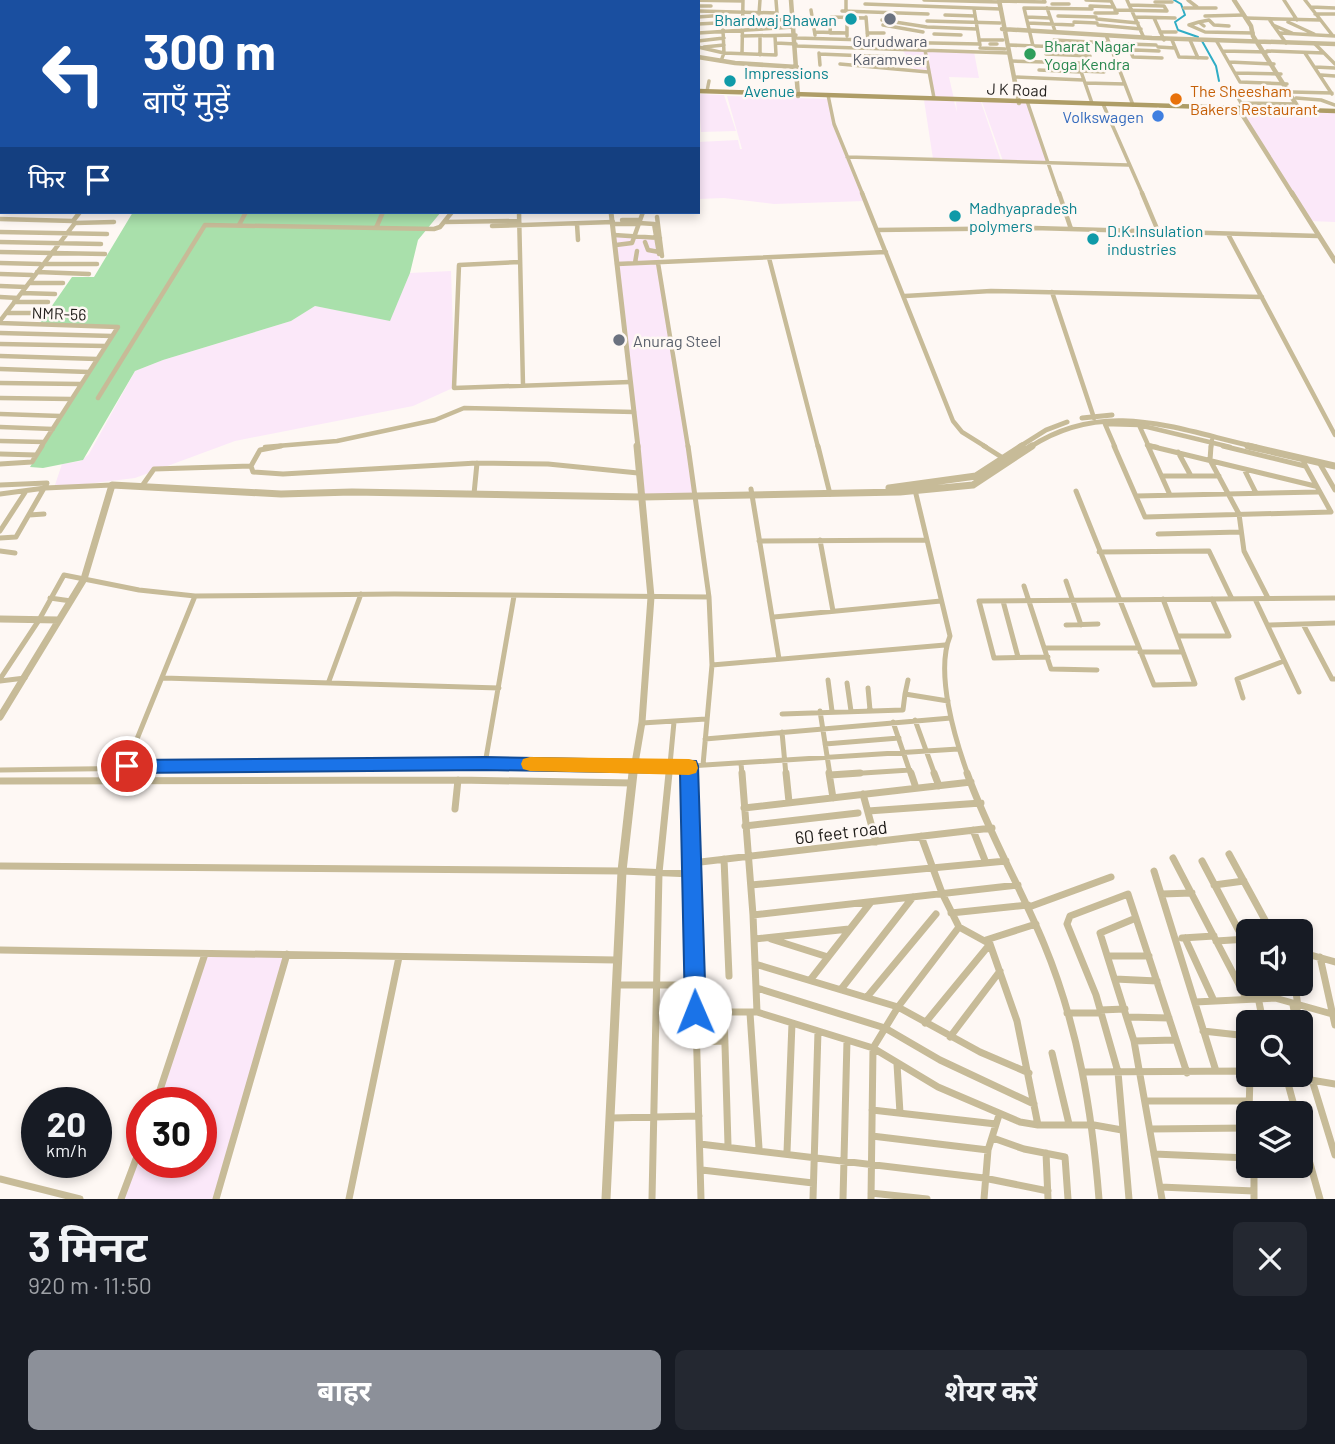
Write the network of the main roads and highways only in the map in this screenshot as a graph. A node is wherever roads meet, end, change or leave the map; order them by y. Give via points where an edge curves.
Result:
1 (700, 92) edge
2 (700, 92) edge
3 (798, 95) junction
4 (1027, 102) junction
5 (1103, 105) junction
6 (1239, 109) junction
7 (1335, 112) edge

1 - 3 main road, J K Road
2 - 3 main road, J K Road
3 - 4 main road, J K Road
4 - 5 main road, J K Road
4 - 5 main road, J K Road
5 - 6 main road, J K Road
5 - 6 main road, J K Road
6 - 7 main road, J K Road

